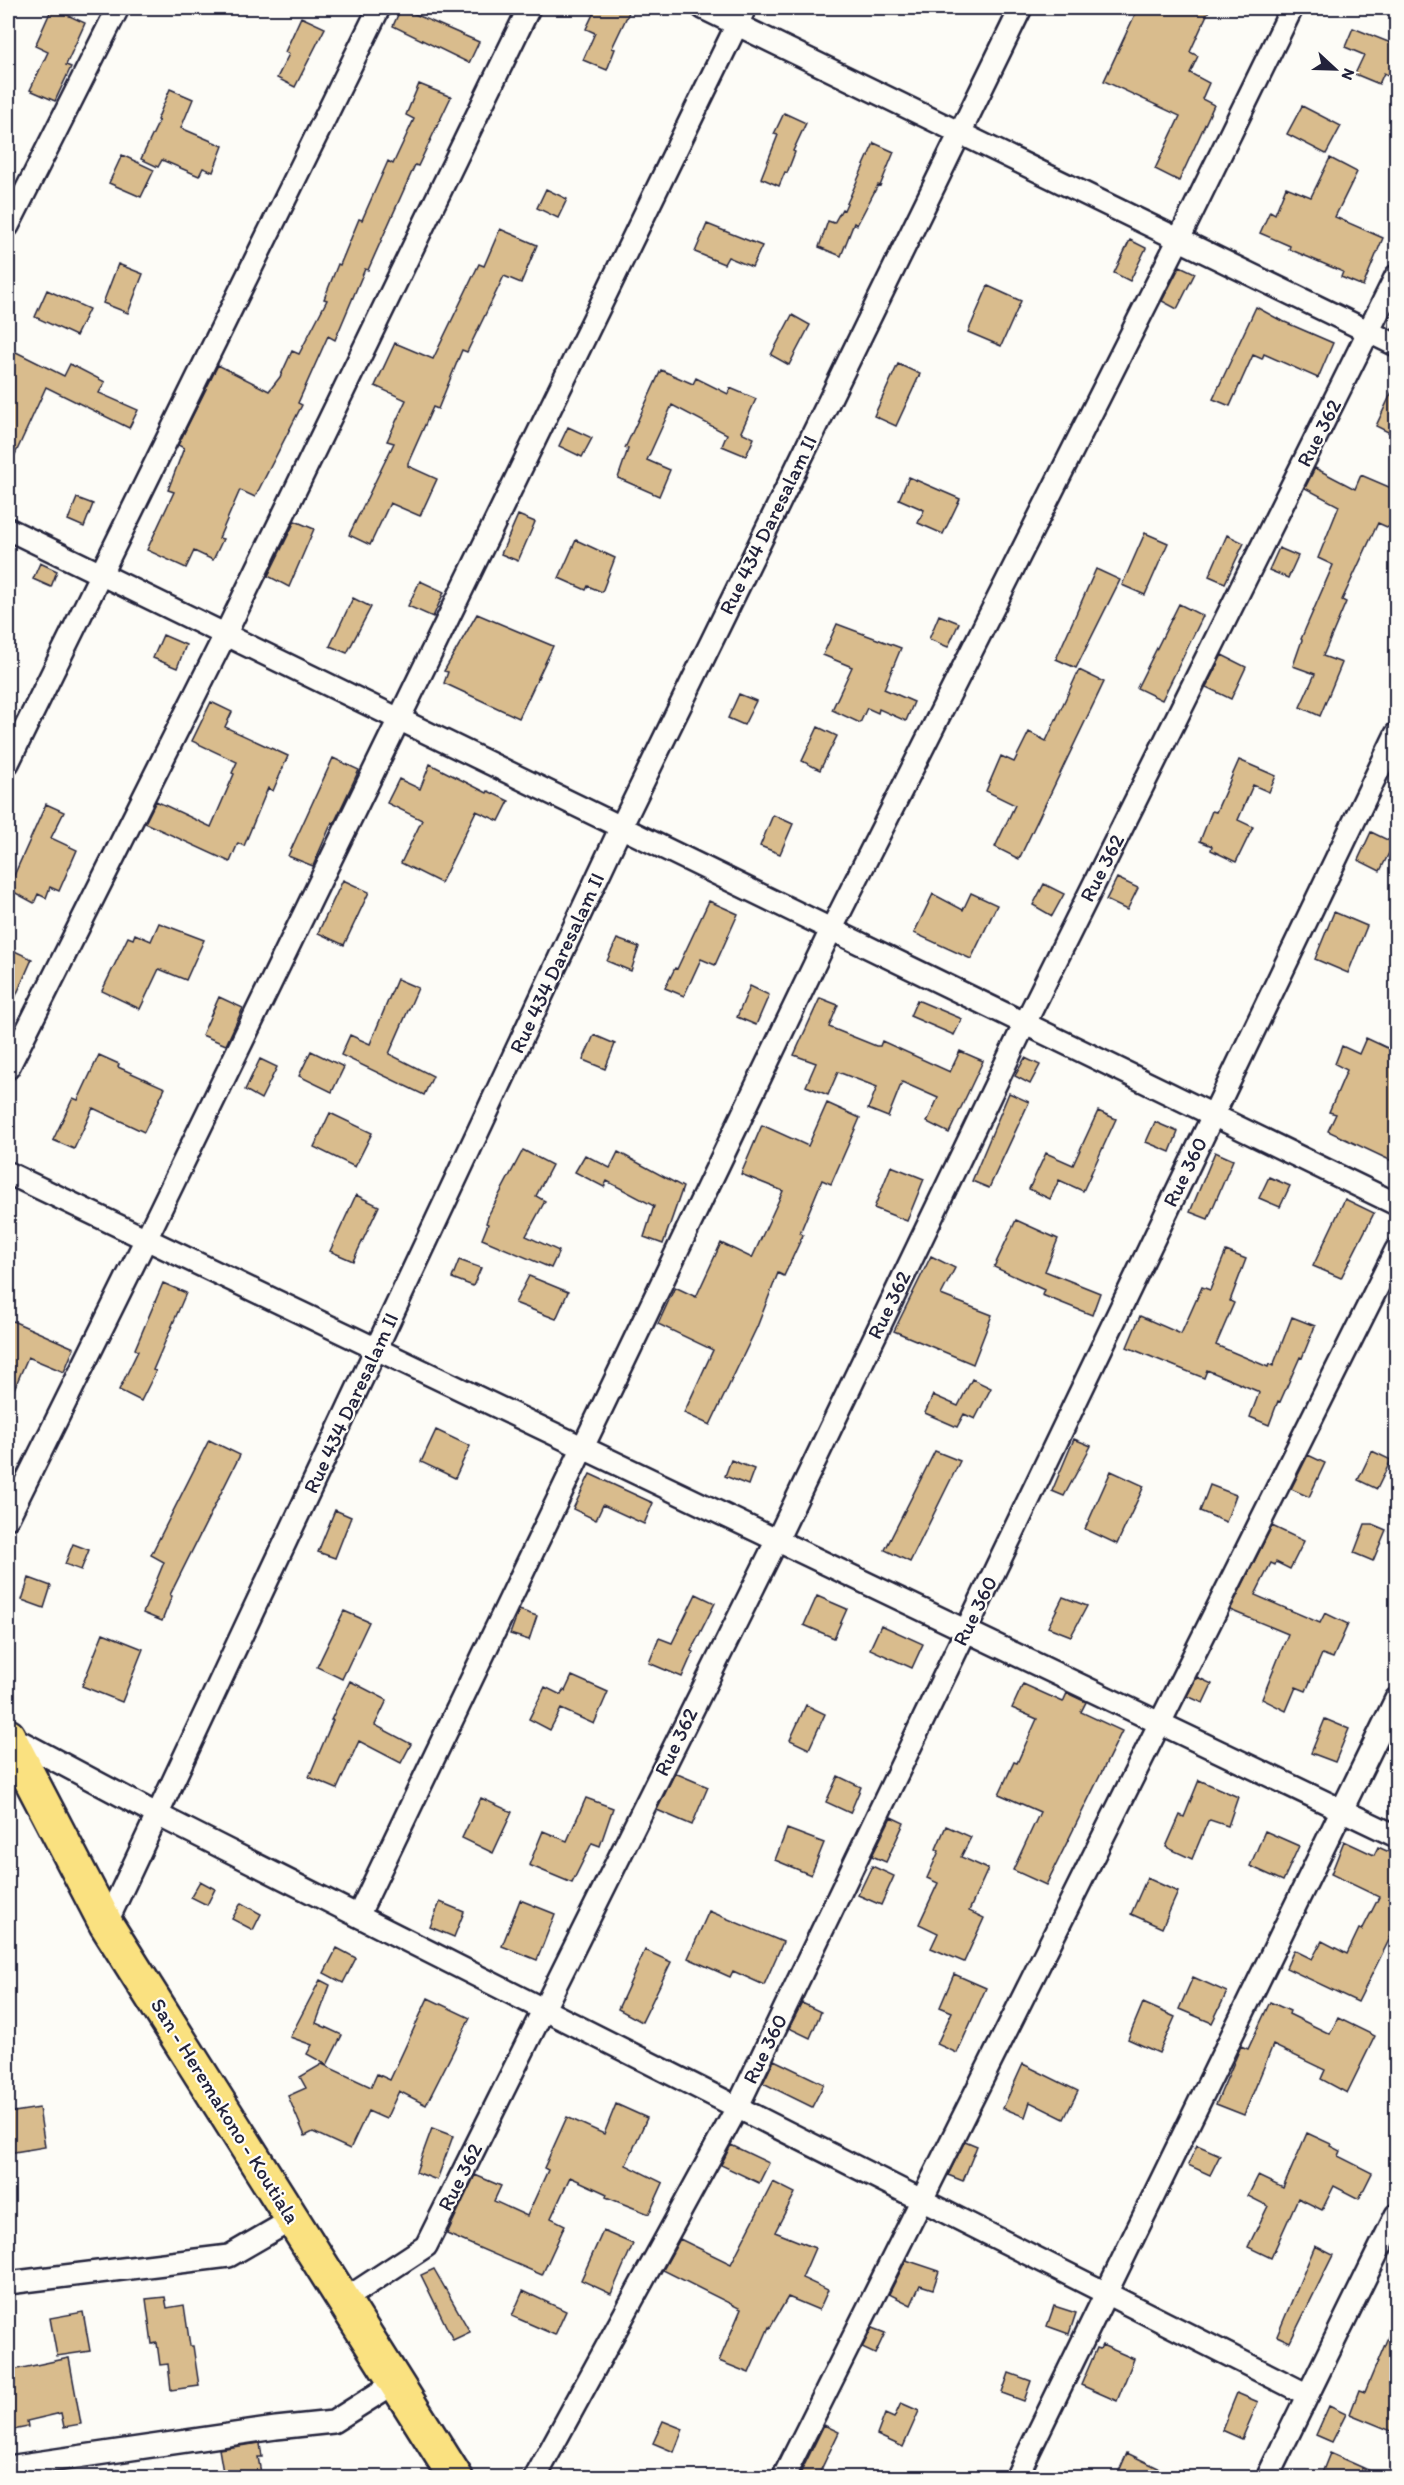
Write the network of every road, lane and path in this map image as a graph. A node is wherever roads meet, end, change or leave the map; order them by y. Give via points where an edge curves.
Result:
1 (118, 8) edge
2 (379, 8) edge
3 (529, 8) edge
4 (703, 8) edge
5 (1021, 8) edge
6 (1292, 8) edge
7 (741, 16) edge
8 (960, 132) junction
9 (8, 226) edge
10 (1179, 239) junction
11 (1396, 276) edge
12 (1370, 332) junction
13 (1396, 345) edge
14 (8, 529) edge
15 (101, 575) junction
16 (225, 635) junction
17 (399, 720) junction
18 (1396, 734) edge
19 (8, 763) edge
20 (621, 828) junction
21 (831, 930) junction
22 (1025, 1023) junction
23 (8, 1068) edge
24 (1213, 1115) junction
25 (8, 1173) edge
26 (1396, 1204) edge
27 (146, 1239) junction
28 (1396, 1250) edge
29 (376, 1349) junction
30 (583, 1448) junction
31 (8, 1518) edge
32 (777, 1540) junction
33 (966, 1630) junction
34 (1396, 1700) edge
35 (1160, 1723) junction
36 (8, 1735) edge
37 (1342, 1810) junction
38 (158, 1815) junction
39 (1396, 1836) edge
40 (358, 1916) junction
41 (106, 1924) junction
42 (544, 2010) junction
43 (737, 2108) junction
44 (923, 2201) junction
45 (1396, 2215) edge
46 (293, 2219) junction
47 (1390, 2244) edge
48 (8, 2283) edge
49 (1105, 2293) junction
50 (344, 2300) junction
51 (396, 2382) junction
52 (1308, 2395) junction
53 (8, 2467) edge
54 (456, 2478) edge
55 (535, 2478) edge
56 (783, 2478) edge
57 (1016, 2478) edge
58 (1267, 2478) edge

1 - 9 street
2 - 15 street
3 - 16 street
4 - 7 street
5 - 8 street, Rue 434 Daresalam II
6 - 10 street
7 - 8 street
7 - 17 street
8 - 10 street
8 - 20 street, Rue 434 Daresalam II
10 - 12 street
10 - 21 street
11 - 12 street, Rue 362
12 - 13 street
12 - 22 street, Rue 362
14 - 15 street
15 - 16 street
15 - 19 street
16 - 17 street
16 - 23 street
17 - 20 street
17 - 27 street
18 - 24 street, Rue 360
20 - 21 street
20 - 29 street, Rue 434 Daresalam II
21 - 22 street
21 - 30 street
22 - 24 street
22 - 32 street, Rue 362
24 - 26 street
24 - 33 street, Rue 360
25 - 27 street
27 - 29 street
27 - 31 street
28 - 35 street
29 - 30 street
29 - 38 street, Rue 434 Daresalam II
30 - 32 street
30 - 40 street
32 - 33 street
32 - 42 street, Rue 362
33 - 35 street
33 - 43 street, Rue 360
34 - 37 street
35 - 37 street
35 - 44 street
36 - 38 street
36 - 41 main road, San - Heremakono - Koutiala
37 - 39 street
37 - 49 street
38 - 40 street
38 - 41 street, Rue 434 Daresalam II
40 - 42 street
41 - 46 main road, San - Heremakono - Koutiala
42 - 43 street
42 - 50 street, Rue 362 via 426,2246
43 - 44 street
43 - 55 street, Rue 360
44 - 49 street
44 - 56 street
45 - 47 street
46 - 48 street via 229,2256
46 - 50 main road, San - Heremakono - Koutiala
47 - 52 street
49 - 52 street
49 - 57 street
50 - 51 main road, San - Heremakono - Koutiala
51 - 53 street via 333,2422
51 - 54 main road, San - Heremakono - Koutiala
52 - 58 street

